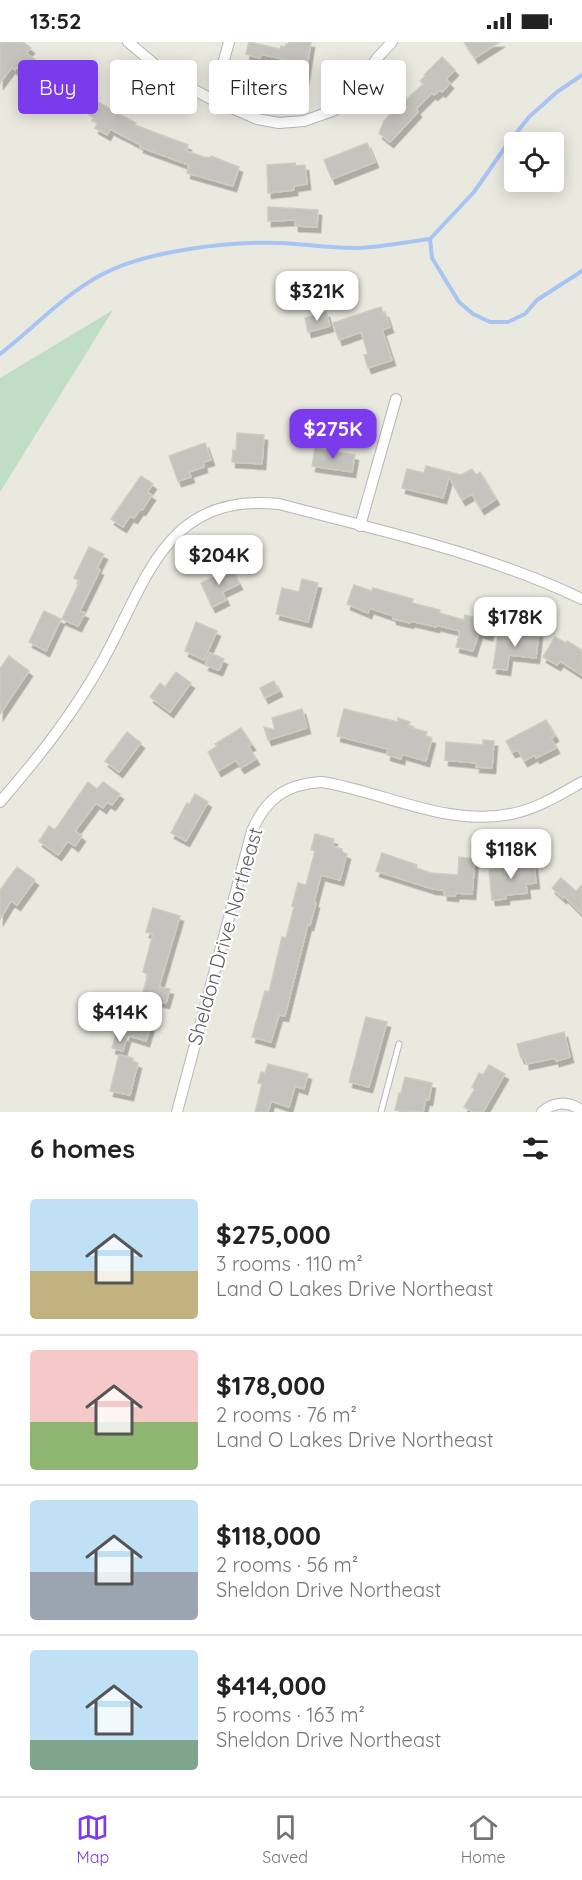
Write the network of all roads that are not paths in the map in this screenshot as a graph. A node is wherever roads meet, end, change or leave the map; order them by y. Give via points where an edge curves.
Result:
1 (128, 42) edge
2 (229, 42) edge
3 (392, 42) edge
4 (224, 60) edge
5 (209, 98) edge
6 (245, 114) edge
7 (396, 399) dead end
8 (360, 526) junction
9 (582, 599) edge
10 (582, 782) edge
11 (0, 802) edge
12 (399, 1044) dead end
13 (177, 1112) edge
14 (381, 1112) edge
15 (542, 1112) edge
16 (582, 1112) edge

1 - 5 street via 158,67
2 - 4 street
3 - 6 street via 335,110 304,121 279,123
7 - 8 street
8 - 9 street via 500,565
8 - 11 street via 260,502 220,508 177,532 140,585 102,662 68,718
10 - 13 street, Sheldon Drive Northeast via 531,808 482,817 453,815 322,782 300,785 279,794 259,816 252,831
12 - 14 lane
15 - 16 street via 560,1103

